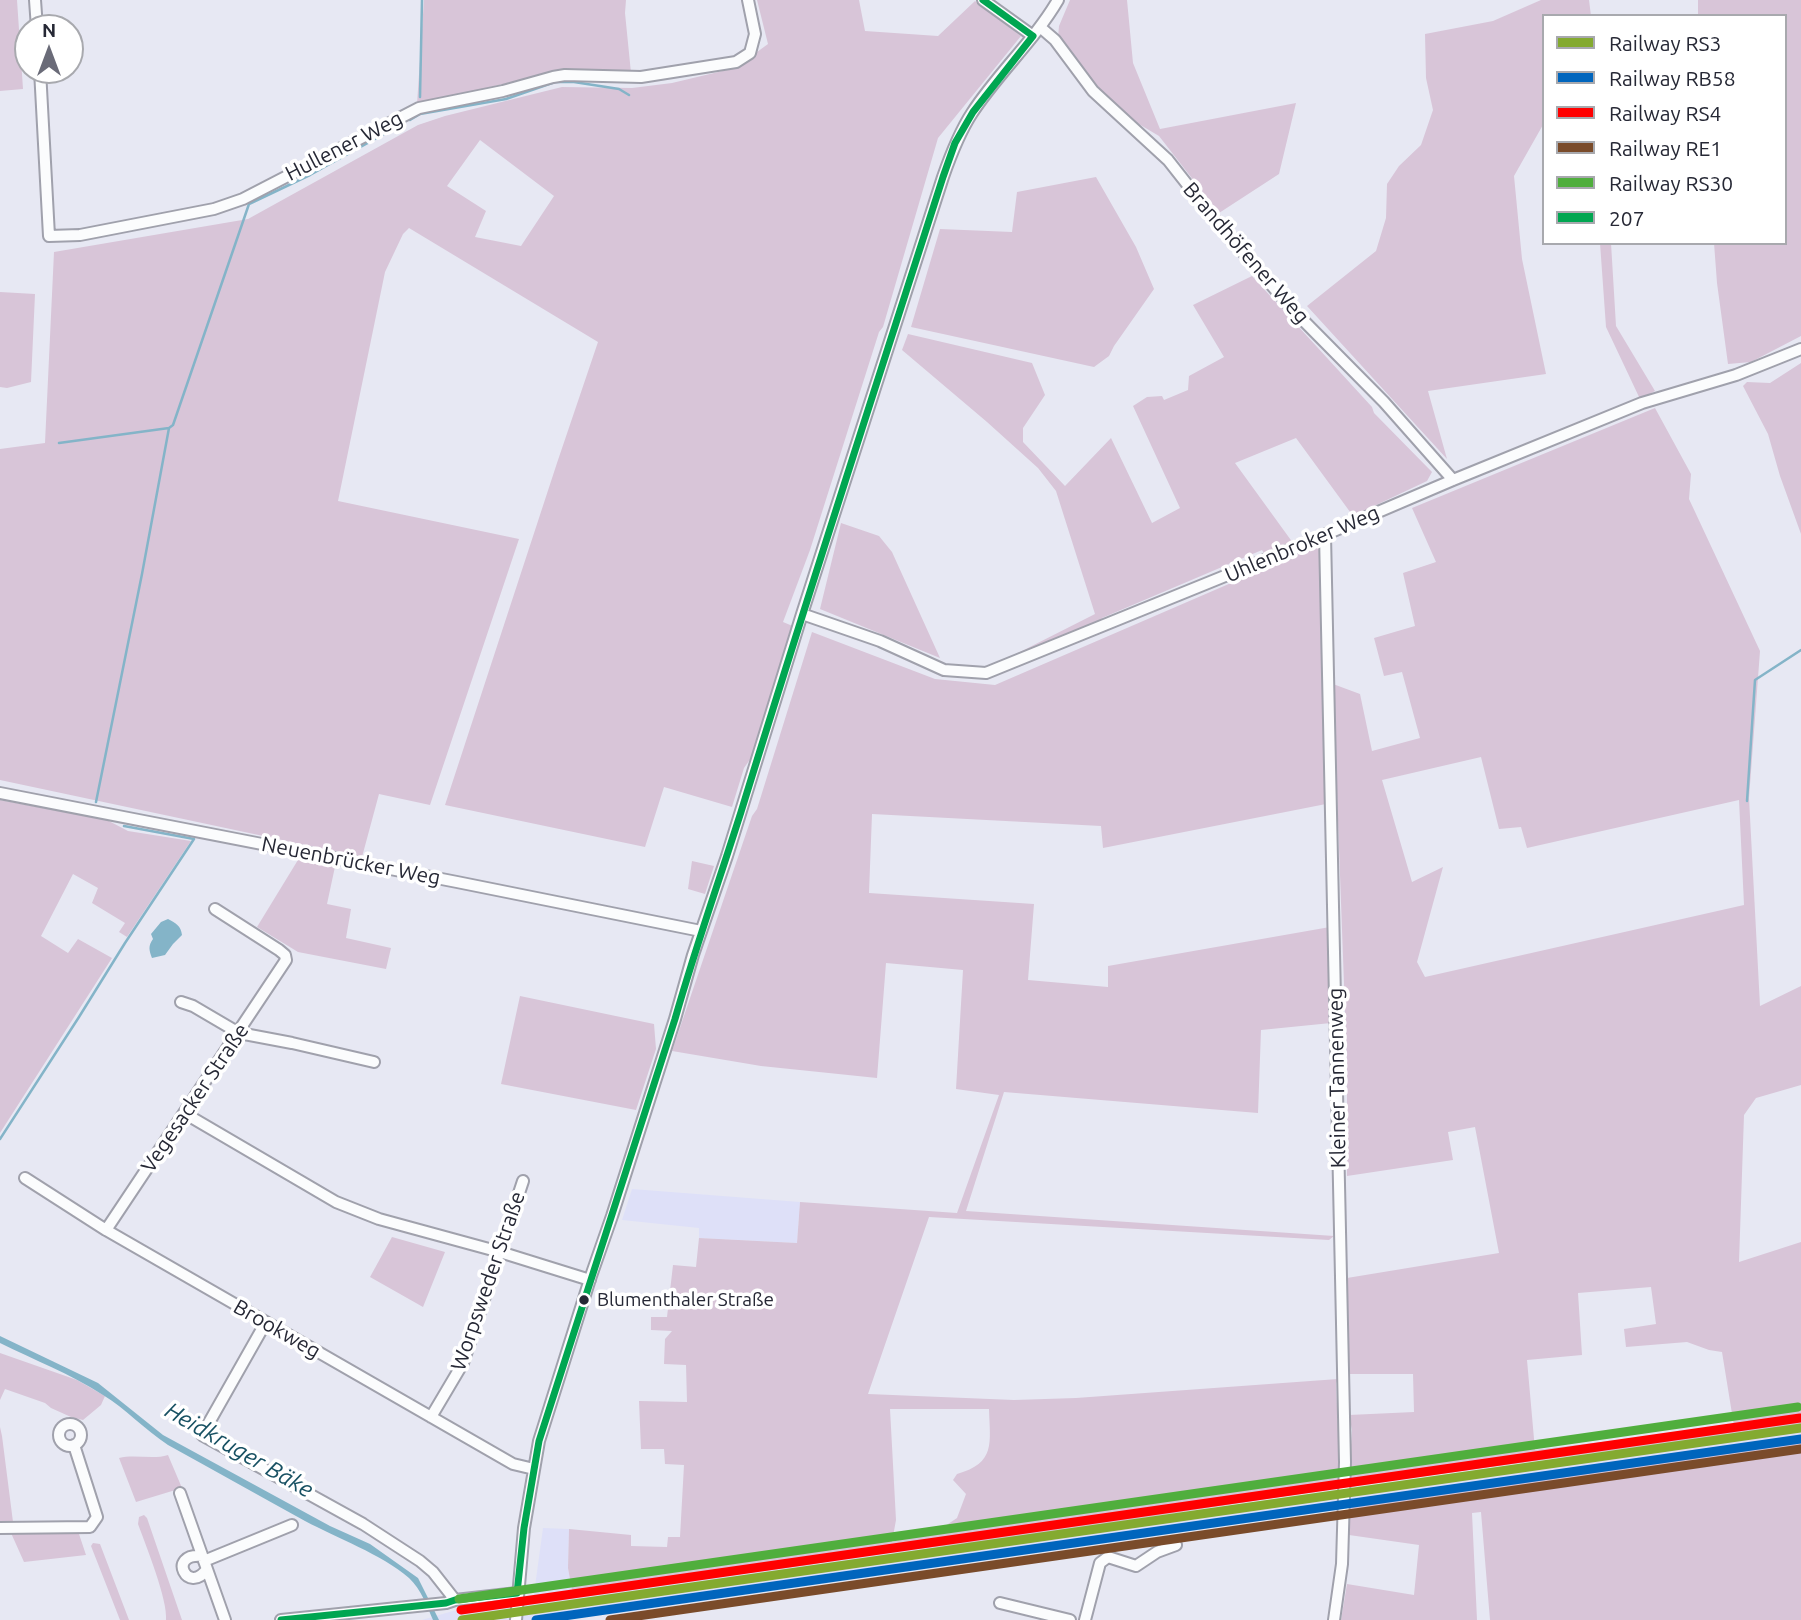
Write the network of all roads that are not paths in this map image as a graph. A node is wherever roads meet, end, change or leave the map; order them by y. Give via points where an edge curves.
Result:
1 (748, 0) edge
2 (983, 0) edge
3 (1058, 0) edge
4 (1037, 32) junction
5 (41, 84) edge
6 (1801, 349) edge
7 (1453, 480) junction
8 (1325, 535) junction
9 (802, 614) junction
10 (0, 793) edge
11 (215, 909) dead end
12 (701, 931) junction
13 (181, 1002) dead end
14 (239, 1033) junction
15 (374, 1062) dead end
16 (184, 1113) junction
17 (25, 1178) dead end
18 (523, 1181) dead end
19 (106, 1230) junction
20 (500, 1252) junction
21 (590, 1280) junction
22 (266, 1322) junction
23 (431, 1418) junction
24 (74, 1445) dead end
25 (534, 1469) junction
26 (180, 1493) dead end
27 (292, 1525) dead end
28 (0, 1528) edge
29 (1176, 1545) dead end
30 (204, 1562) junction
31 (517, 1593) junction
32 (450, 1602) junction
33 (1000, 1603) dead end
34 (225, 1620) edge
35 (281, 1620) edge
36 (516, 1620) edge
37 (1070, 1620) edge
38 (1085, 1620) edge
39 (1334, 1620) edge

1 - 5 street, Hullener Weg via 755,34 750,53 736,62 641,77 565,75 419,107 243,199 214,209 80,235 49,236
2 - 4 street, Brandhöfener Weg
3 - 4 street
4 - 7 street, Brandhöfener Weg via 1055,40 1093,91 1168,160 1293,310
4 - 9 street via 973,112 955,143
6 - 7 street, Uhlenbroker Weg via 1736,375 1642,403
7 - 8 street, Uhlenbroker Weg
8 - 9 street, Uhlenbroker Weg via 986,673 944,670
8 - 39 street, Kleiner Tannenweg via 1345,1462 1342,1564
9 - 12 street
10 - 12 street, Neuenbrücker Weg
11 - 14 street, Vegesacker Straße via 279,950 286,960
12 - 21 street
13 - 14 street
14 - 15 street
14 - 16 street, Vegesacker Straße
16 - 19 street, Vegesacker Straße
16 - 20 street via 336,1202 379,1219
17 - 19 street, Brookweg
18 - 20 street, Worpsweder Straße
19 - 22 street, Brookweg
20 - 21 street
20 - 23 street, Worpsweder Straße via 463,1363
21 - 25 street
22 - 23 street, Brookweg
22 - 32 street via 202,1435 363,1524 420,1561 433,1572
23 - 25 street, Brookweg via 513,1464
24 - 28 street via 97,1517 90,1527
25 - 31 street
26 - 30 street
27 - 30 street
29 - 38 street via 1136,1566 1105,1558
30 - 34 street
31 - 32 street
31 - 36 street
32 - 35 street
33 - 37 street

